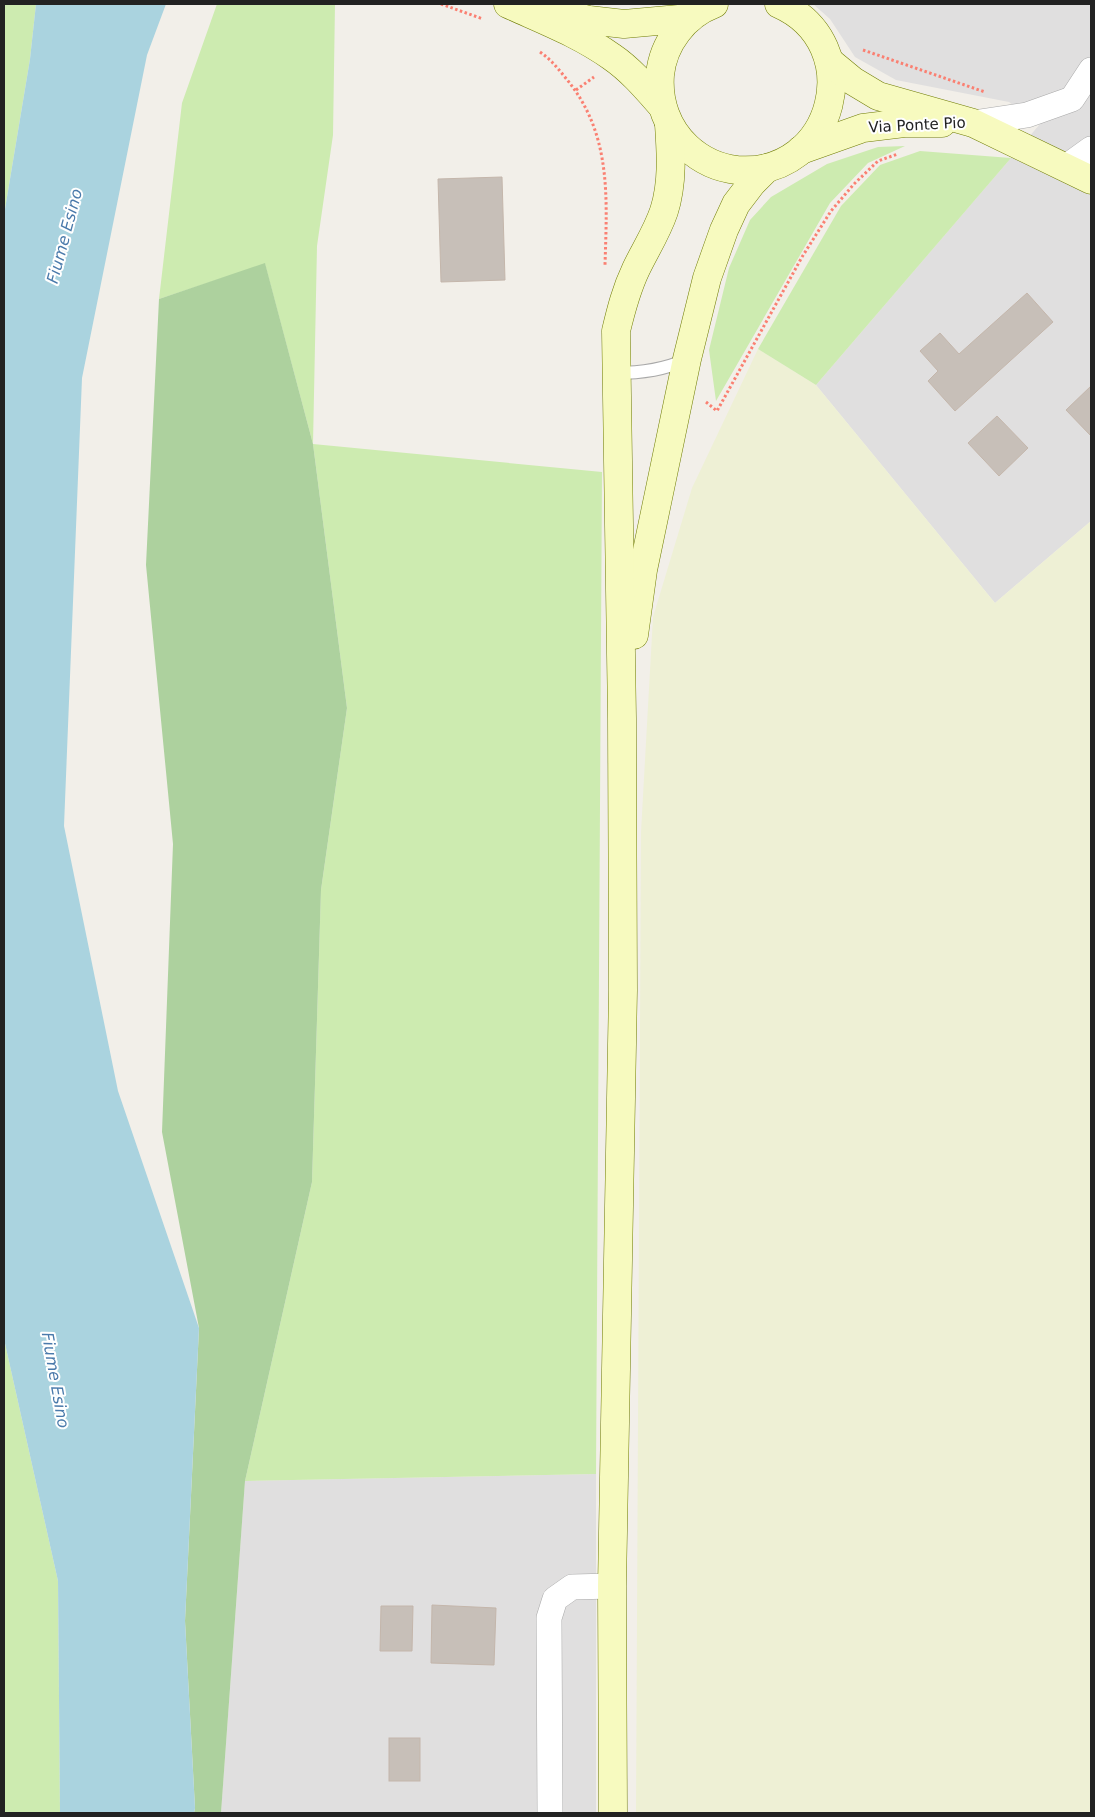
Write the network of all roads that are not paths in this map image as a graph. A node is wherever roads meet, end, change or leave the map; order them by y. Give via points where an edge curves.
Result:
1 (508, 4) edge
2 (523, 4) edge
3 (779, 4) edge
4 (704, 8) edge
5 (830, 62) junction
6 (1091, 70) edge
7 (666, 115) junction
8 (973, 123) junction
9 (1091, 149) edge
10 (802, 150) junction
11 (1066, 167) junction
12 (767, 168) junction
13 (1091, 180) edge
14 (684, 372) junction
15 (616, 373) junction
16 (622, 718) junction
17 (612, 1586) junction
18 (550, 1813) edge
19 (613, 1813) edge

1 - 7 main road, Via Ponte Pio via 584,39 614,57 639,81
2 - 4 main road via 589,20 624,24
3 - 5 main road, Via Ponte Pio via 798,14 812,28
4 - 7 main road via 677,32 667,48 659,86
5 - 8 main road, Via Ponte Pio via 878,96
5 - 10 main road, Via Ponte Pio via 831,100 825,119
6 - 8 street via 1072,99 1027,115
7 - 12 main road, Via Ponte Pio via 686,147 710,163 738,170
7 - 15 main road via 672,159 669,189 653,239 625,294 616,331
8 - 10 main road, Via Ponte Pio via 904,123 863,128
8 - 11 main road
9 - 11 street
10 - 12 main road, Via Ponte Pio
11 - 13 main road
12 - 14 main road via 736,204 724,230 707,278
14 - 15 lane via 670,367 636,374
14 - 16 main road via 643,570
15 - 16 main road
16 - 17 main road via 623,990
17 - 18 street via 572,1588 555,1599 549,1618
17 - 19 main road

